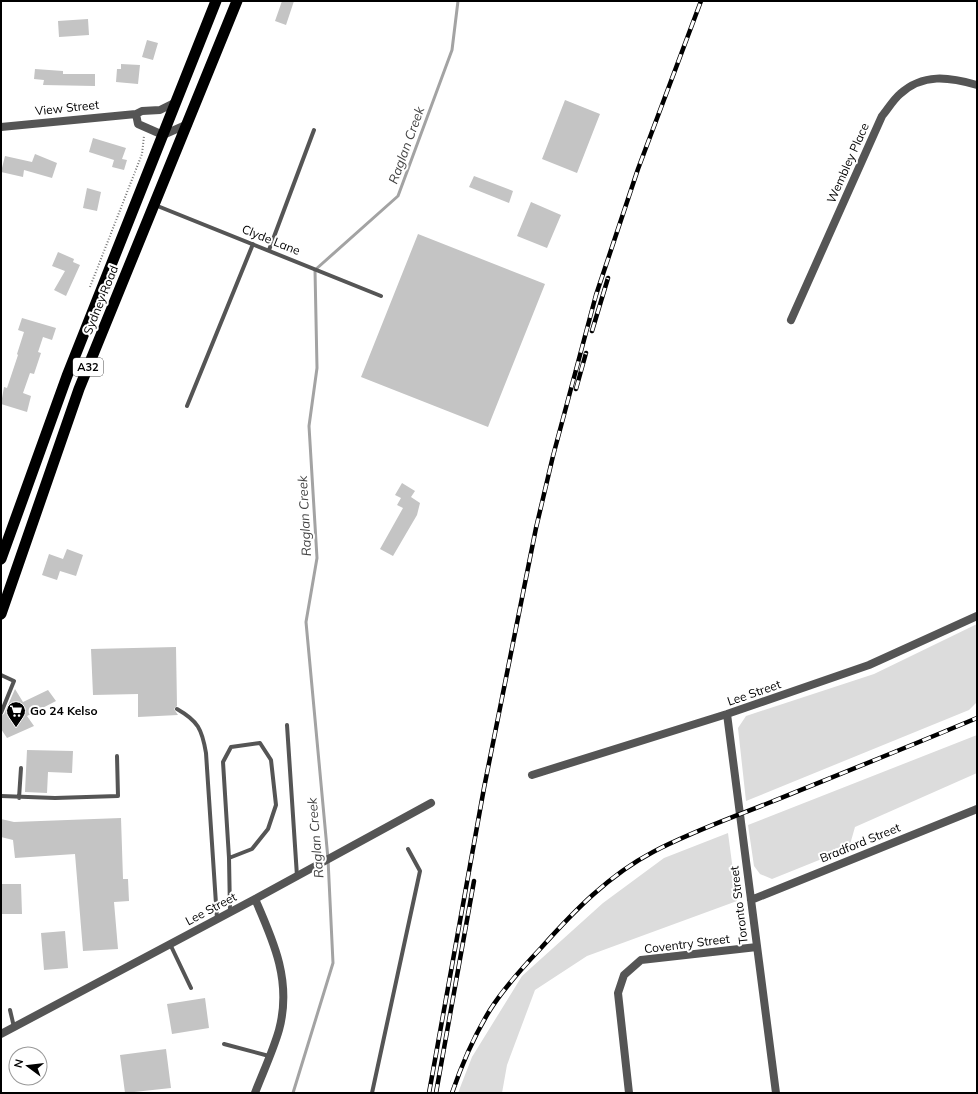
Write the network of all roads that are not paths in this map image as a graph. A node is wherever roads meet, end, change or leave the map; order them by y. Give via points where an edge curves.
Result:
1 (216, 1) edge
2 (237, 1) edge
3 (977, 85) edge
4 (174, 103) junction
5 (136, 114) junction
6 (188, 124) junction
7 (1, 127) edge
8 (314, 130) dead end
9 (163, 135) junction
10 (153, 204) junction
11 (253, 244) junction
12 (269, 250) junction
13 (381, 296) dead end
14 (791, 320) dead end
15 (187, 406) dead end
16 (1, 559) edge
17 (1, 614) edge
18 (977, 616) edge
19 (1, 675) edge
20 (177, 708) dead end
21 (1, 713) edge
22 (727, 714) junction
23 (287, 725) dead end
24 (117, 756) dead end
25 (20, 768) dead end
26 (532, 775) dead end
27 (1, 796) edge
28 (20, 798) junction
29 (431, 802) dead end
30 (977, 809) edge
31 (408, 849) dead end
32 (229, 858) junction
33 (297, 876) junction
34 (255, 899) junction
35 (751, 900) junction
36 (230, 913) junction
37 (217, 919) junction
38 (170, 944) junction
39 (757, 947) junction
40 (191, 988) dead end
41 (10, 1010) dead end
42 (14, 1026) junction
43 (1, 1034) edge
44 (224, 1044) dead end
45 (269, 1056) junction
46 (255, 1093) edge
47 (372, 1093) edge
48 (629, 1093) edge
49 (776, 1093) edge

1 - 4 highway, Sydney Road / A32
2 - 6 highway, Sydney Road / A32
3 - 14 street, Wembley Place via 955,79 924,79 900,94 882,116
4 - 5 street, View Street via 160,110
4 - 9 highway, Sydney Road / A32
5 - 7 street, View Street
5 - 9 street via 138,124
6 - 9 street
6 - 10 highway, Sydney Road / A32
8 - 12 lane
9 - 16 highway, Sydney Road / A32 via 67,376
10 - 11 lane, Clyde Lane
10 - 17 highway, Sydney Road / A32 via 79,389
11 - 12 lane, Clyde Lane
11 - 15 lane
12 - 13 lane, Clyde Lane
18 - 22 street, Lee Street via 870,665
19 - 21 lane via 14,681
20 - 37 lane via 192,718 203,733
22 - 26 street, Lee Street
22 - 35 street, Toronto Street
23 - 33 lane
24 - 28 lane via 118,796
25 - 28 lane
27 - 28 lane
29 - 33 street, Lee Street
30 - 35 street, Bradford Street
31 - 47 lane via 420,871
32 - 32 lane via 223,762 231,747 260,743 271,760 276,805 268,829 252,849
32 - 36 lane
33 - 34 street, Lee Street
34 - 36 street, Lee Street
34 - 45 street via 278,955 284,980 284,1007
35 - 39 street, Toronto Street
36 - 37 street, Lee Street
37 - 38 street, Lee Street
38 - 40 lane
38 - 42 street, Lee Street
39 - 48 street, Coventry Street via 641,960 624,975 618,993
39 - 49 street, Toronto Street
41 - 42 lane
42 - 43 street, Lee Street
44 - 45 lane
45 - 46 street

